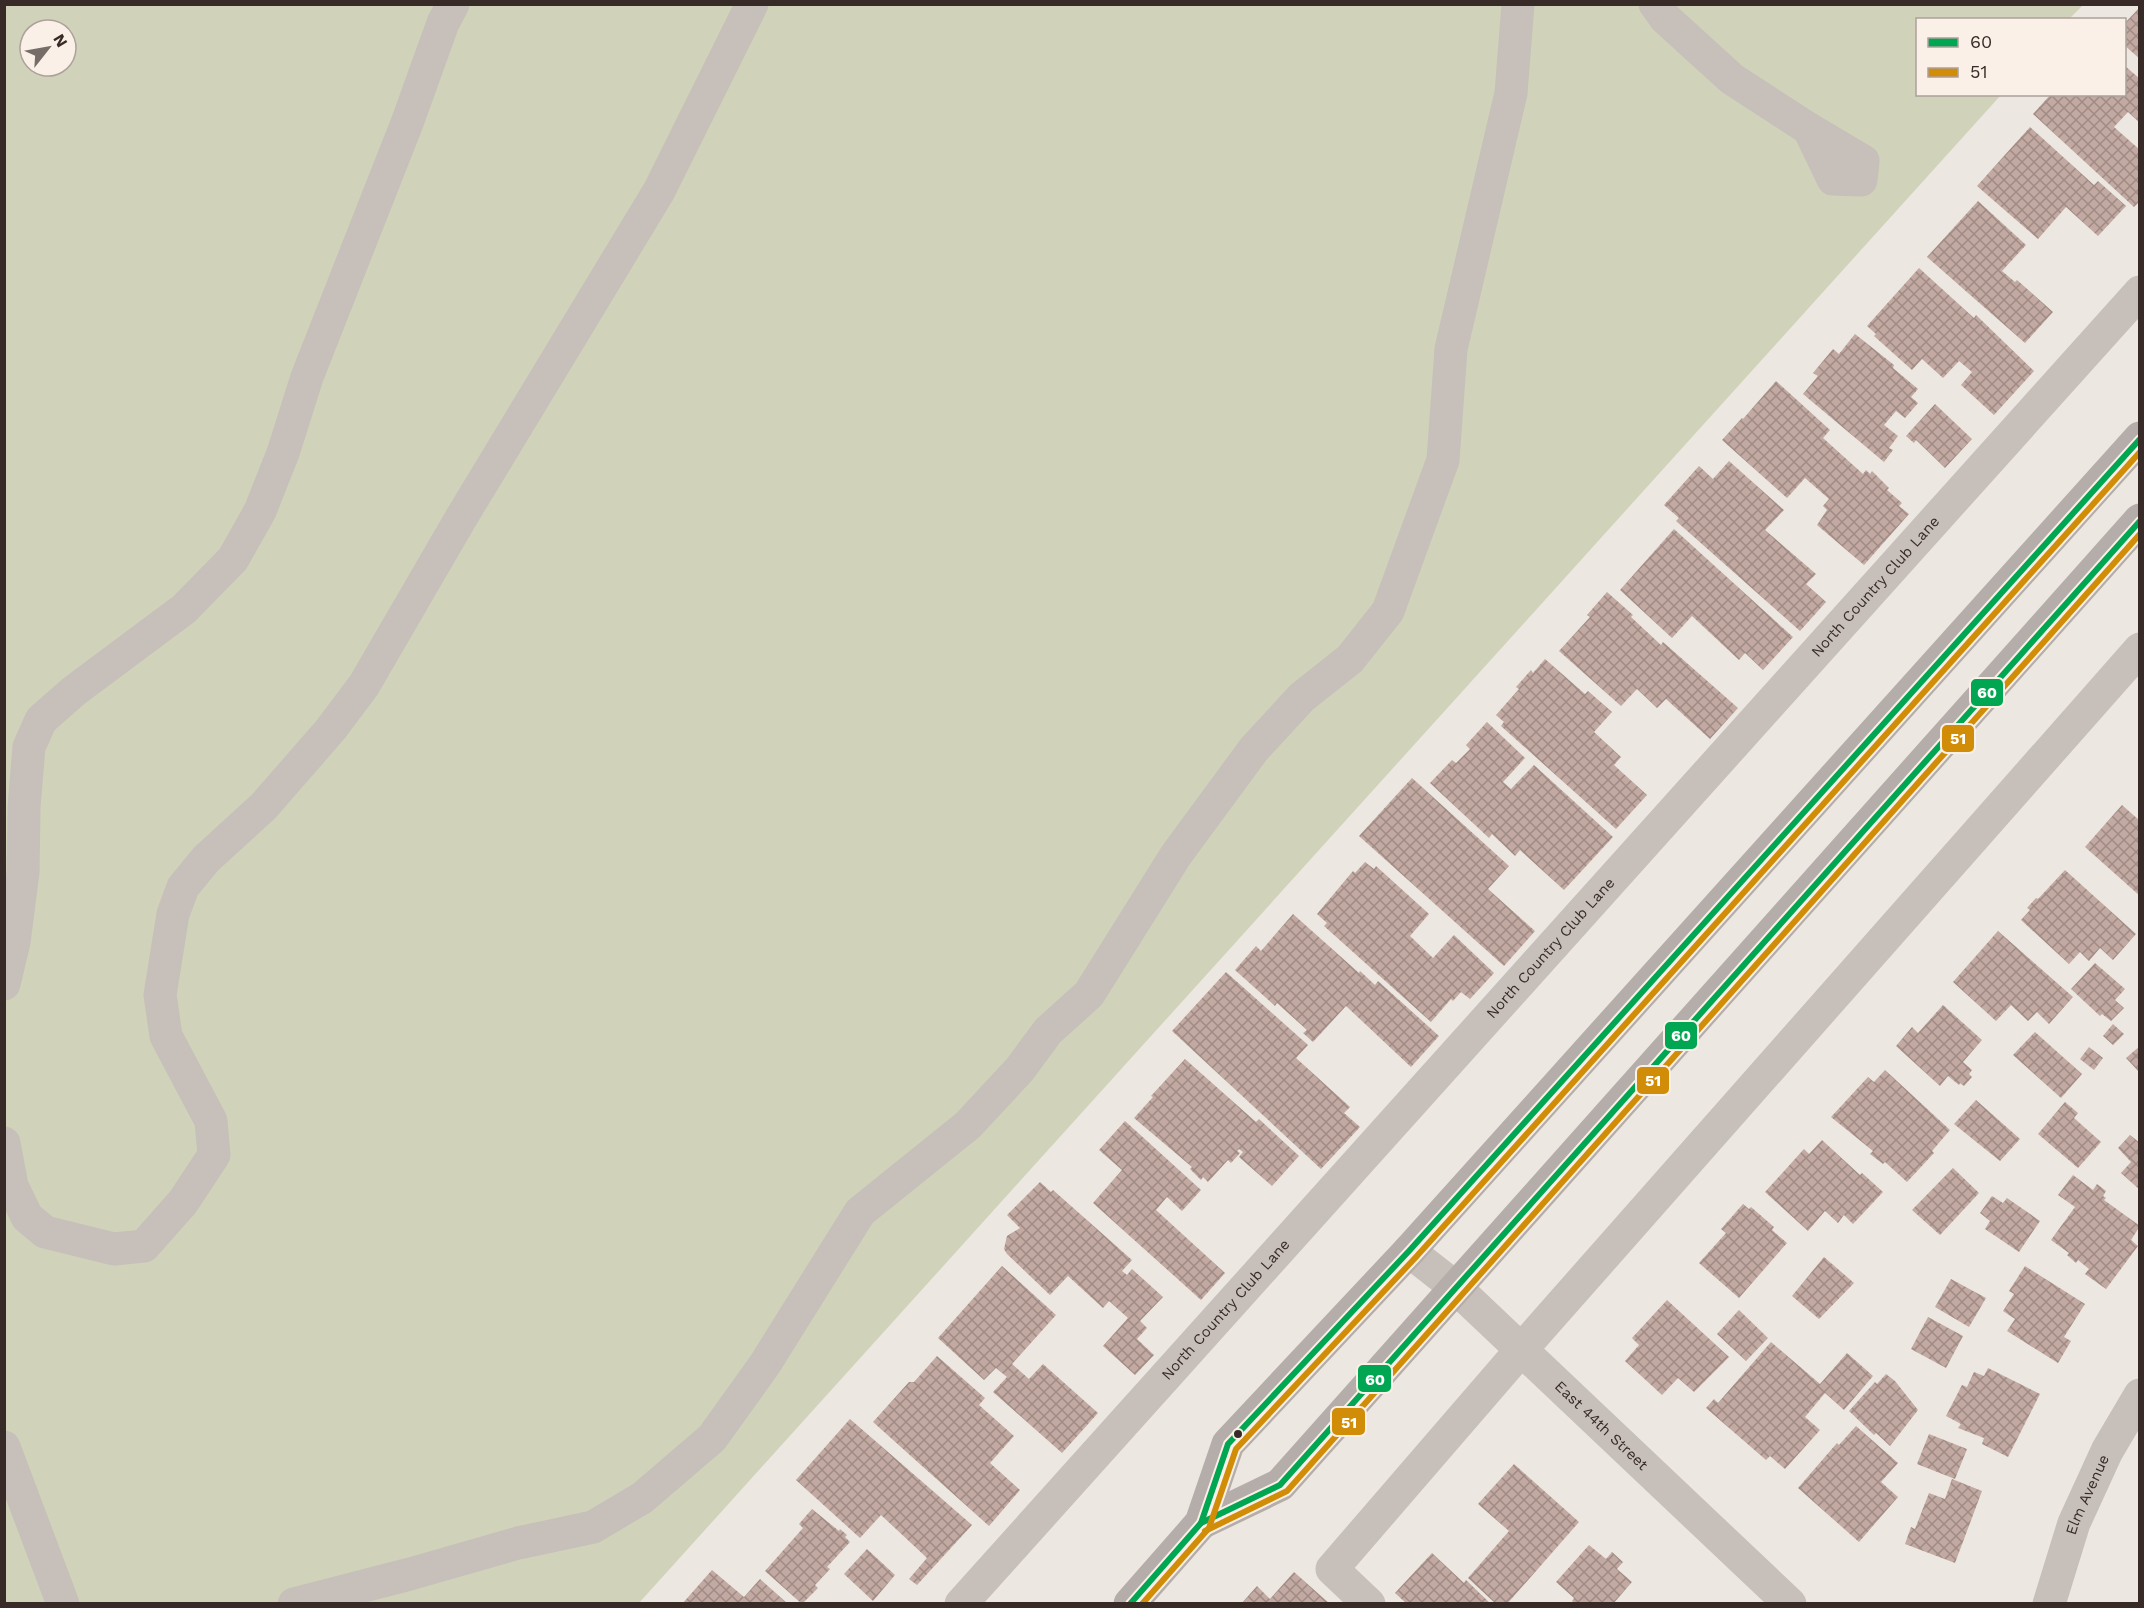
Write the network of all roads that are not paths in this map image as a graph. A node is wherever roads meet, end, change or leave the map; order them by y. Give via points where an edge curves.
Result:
1 (453, 4) edge
2 (752, 4) edge
3 (1518, 4) edge
4 (1655, 4) edge
5 (1809, 129) dead end
6 (2139, 292) edge
7 (2139, 438) edge
8 (2139, 520) edge
9 (2139, 649) edge
10 (4, 984) edge
11 (4, 1143) edge
12 (1409, 1251) junction
13 (1455, 1287) junction
14 (1521, 1350) junction
15 (2139, 1395) edge
16 (4, 1446) edge
17 (1201, 1523) junction
18 (63, 1604) edge
19 (294, 1604) edge
20 (961, 1604) edge
21 (1130, 1604) edge
22 (1369, 1604) edge
23 (1790, 1604) edge
24 (2049, 1604) edge

1 - 10 street via 307,377 264,502 233,559 184,609 41,720 29,747 22,872 14,942
2 - 11 street via 659,191 364,685 264,806 206,859 183,887 173,914 159,996 166,1036 211,1121 214,1155 183,1202 144,1246 114,1249 45,1232 27,1217 12,1186
3 - 19 street via 1511,93 1451,349 1443,460 1388,611 1350,659 1302,697 1254,749 1176,855 1089,994 1048,1031 1020,1069 968,1125 860,1212 765,1364 712,1438 642,1498 593,1527 518,1543
4 - 5 street via 1665,18 1732,79
6 - 20 street, North Country Club Lane
7 - 12 main road
8 - 13 main road
9 - 14 street
12 - 13 street, East 44th Street
12 - 17 main road via 1228,1444
13 - 14 street, East 44th Street
13 - 17 main road via 1280,1485
14 - 22 street via 1332,1569
14 - 23 street, East 44th Street
15 - 24 street, Elm Avenue via 2107,1451 2074,1523
16 - 18 street
17 - 21 main road

